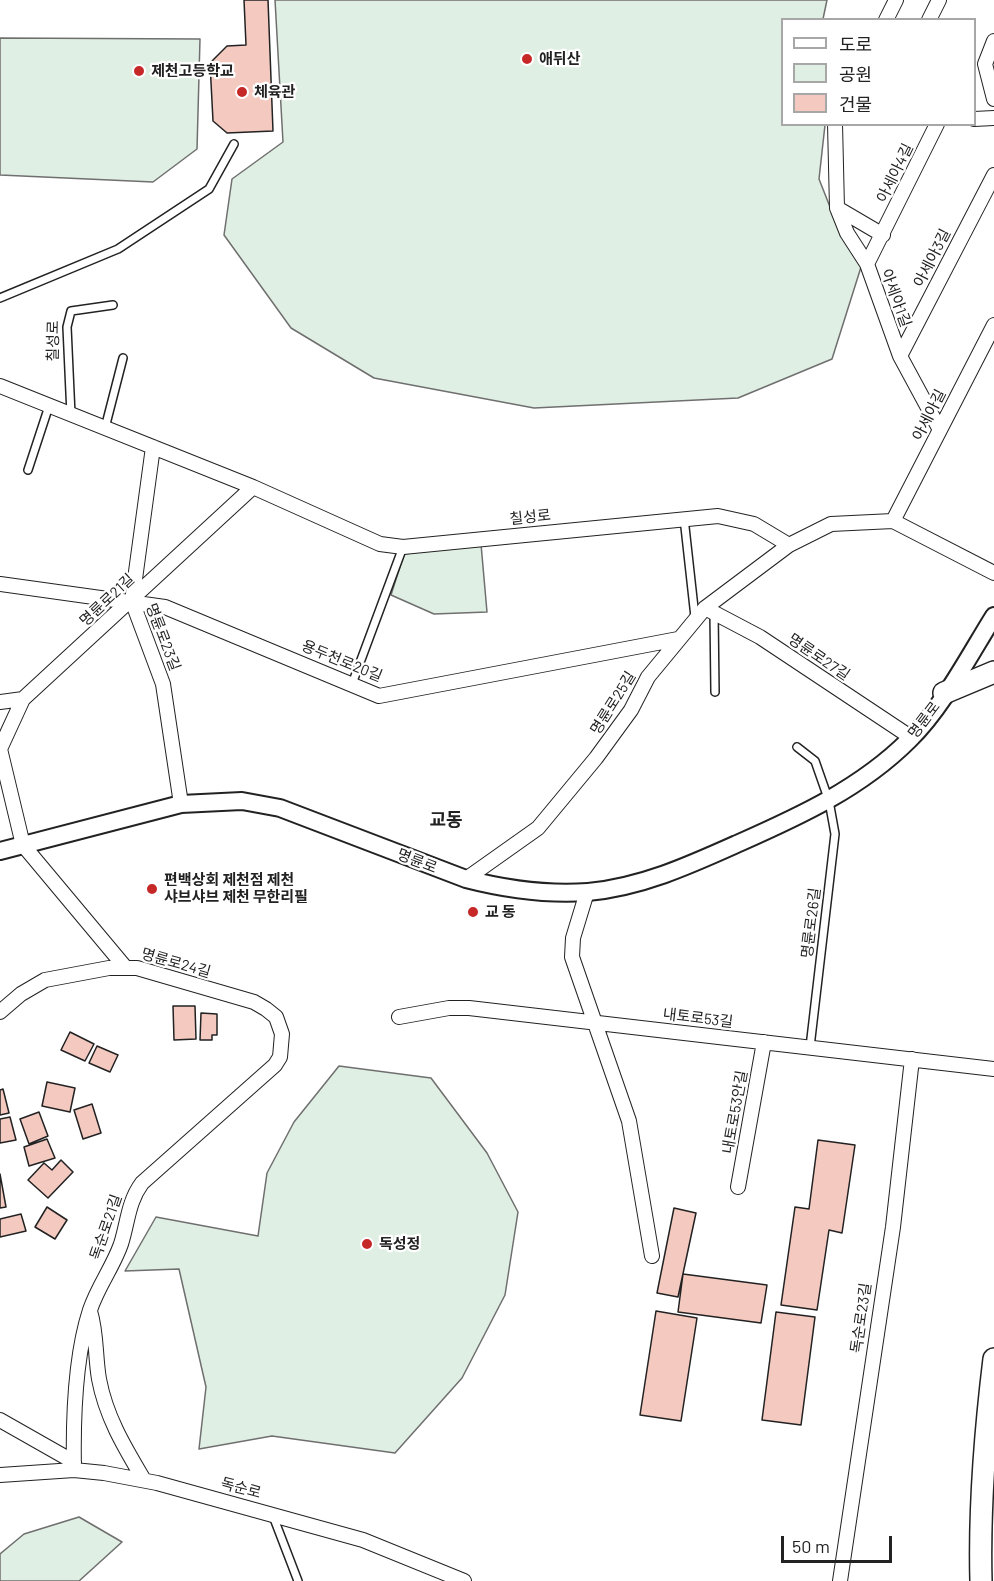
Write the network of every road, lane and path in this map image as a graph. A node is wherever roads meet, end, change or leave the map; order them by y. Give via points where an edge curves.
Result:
1 (896, 0) edge
2 (939, 0) edge
3 (887, 18) edge
4 (930, 18) edge
5 (994, 41) edge
6 (994, 99) edge
7 (994, 118) edge
8 (976, 119) edge
9 (835, 126) edge
10 (936, 126) edge
11 (234, 144) dead end
12 (994, 175) edge
13 (837, 208) junction
14 (883, 235) junction
15 (867, 264) junction
16 (0, 298) edge
17 (113, 305) dead end
18 (994, 325) edge
19 (900, 356) junction
20 (123, 358) dead end
21 (0, 386) edge
22 (49, 406) junction
23 (71, 415) junction
24 (105, 428) junction
25 (940, 430) junction
26 (153, 447) junction
27 (28, 470) dead end
28 (252, 487) junction
29 (684, 518) junction
30 (893, 521) junction
31 (789, 545) junction
32 (403, 547) junction
33 (994, 573) edge
34 (0, 584) edge
35 (132, 601) junction
36 (710, 610) junction
37 (994, 616) edge
38 (695, 620) junction
39 (678, 639) junction
40 (994, 672) edge
41 (351, 684) junction
42 (715, 692) dead end
43 (944, 693) junction
44 (23, 699) junction
45 (0, 702) edge
46 (912, 738) junction
47 (797, 747) dead end
48 (0, 749) edge
49 (829, 801) junction
50 (181, 804) junction
51 (23, 845) junction
52 (0, 851) edge
53 (466, 879) junction
54 (587, 892) junction
55 (124, 967) junction
56 (0, 1012) edge
57 (276, 1017) joint
58 (399, 1017) dead end
59 (597, 1023) junction
60 (764, 1042) junction
61 (810, 1047) junction
62 (912, 1059) junction
63 (994, 1069) edge
64 (738, 1187) dead end
65 (652, 1256) dead end
66 (90, 1311) junction
67 (994, 1359) edge
68 (0, 1420) edge
69 (74, 1466) junction
70 (0, 1475) edge
71 (144, 1480) junction
72 (272, 1514) junction
73 (298, 1581) edge
74 (464, 1581) edge
75 (840, 1581) edge
76 (981, 1581) edge

1 - 3 street
2 - 4 street
5 - 6 street via 985,64
7 - 8 street
9 - 13 street
10 - 14 street, 아세아4길
11 - 16 lane via 209,189 127,243
12 - 19 street, 아세아3길
13 - 14 street
13 - 15 street
14 - 15 street, 아세아1길
15 - 19 street, 아세아1길
17 - 23 lane, 칠성로 via 70,311 67,327
18 - 25 street, 아세아길
19 - 25 street, 아세아1길
20 - 24 lane
21 - 22 street, 칠성로
22 - 23 street, 칠성로
22 - 27 lane
23 - 24 street, 칠성로
24 - 26 street, 칠성로
25 - 30 street, 아세아길
26 - 28 street, 칠성로
26 - 35 street, 명륜로23길
28 - 32 street, 칠성로 via 362,537
28 - 35 street, 명륜로21길
29 - 31 street, 칠성로 via 734,518 754,524
29 - 32 street, 칠성로
29 - 38 lane
30 - 31 street via 831,524
30 - 33 street
31 - 36 street, 명륜로25길
32 - 41 lane
34 - 35 street, 용두천로20길
35 - 41 street, 용두천로20길 via 165,607
35 - 44 street, 명륜로21길
35 - 50 street, 명륜로23길 via 163,684
36 - 38 street, 명륜로25길
36 - 42 lane
36 - 46 street, 명륜로27길 via 760,637
37 - 43 street, 명륜로
38 - 39 street, 명륜로25길
39 - 41 street, 용두천로20길 via 378,696
39 - 53 street, 명륜로25길 via 648,677 631,710 596,758 538,828
40 - 43 main road
43 - 46 street, 명륜로
44 - 45 street
44 - 48 street, 명륜로21길
46 - 49 street, 명륜로
47 - 49 lane via 815,760
48 - 51 street, 명륜로21길
49 - 54 street, 명륜로 via 672,872
49 - 61 lane, 명륜로26길 via 835,834
50 - 51 street, 명륜로
50 - 53 street, 명륜로 via 242,801 280,808
51 - 52 street, 명륜로
51 - 55 street
53 - 54 street, 명륜로 via 540,892
54 - 59 street via 573,938 572,957
55 - 56 street, 명륜로24길 via 45,980
55 - 57 street, 명륜로24길 via 254,1002
57 - 66 street, 독순로21길 via 282,1034 275,1065 134,1194 114,1264 101,1282
58 - 59 street, 내토로53길 via 469,1008
59 - 60 street, 내토로53길
59 - 65 street via 629,1121
60 - 61 street, 내토로53길
60 - 64 street, 내토로53안길
61 - 62 street, 내토로53길
62 - 63 street, 내토로53길
62 - 75 street, 독순로23길 via 893,1227
66 - 69 street, 독순로21길 via 74,1418
66 - 71 street via 96,1330 99,1381 111,1422
67 - 76 main road via 984,1440
68 - 69 street
69 - 70 street, 독순로
69 - 71 street, 독순로
71 - 72 street, 독순로
72 - 73 lane
72 - 74 street, 독순로 via 363,1540

